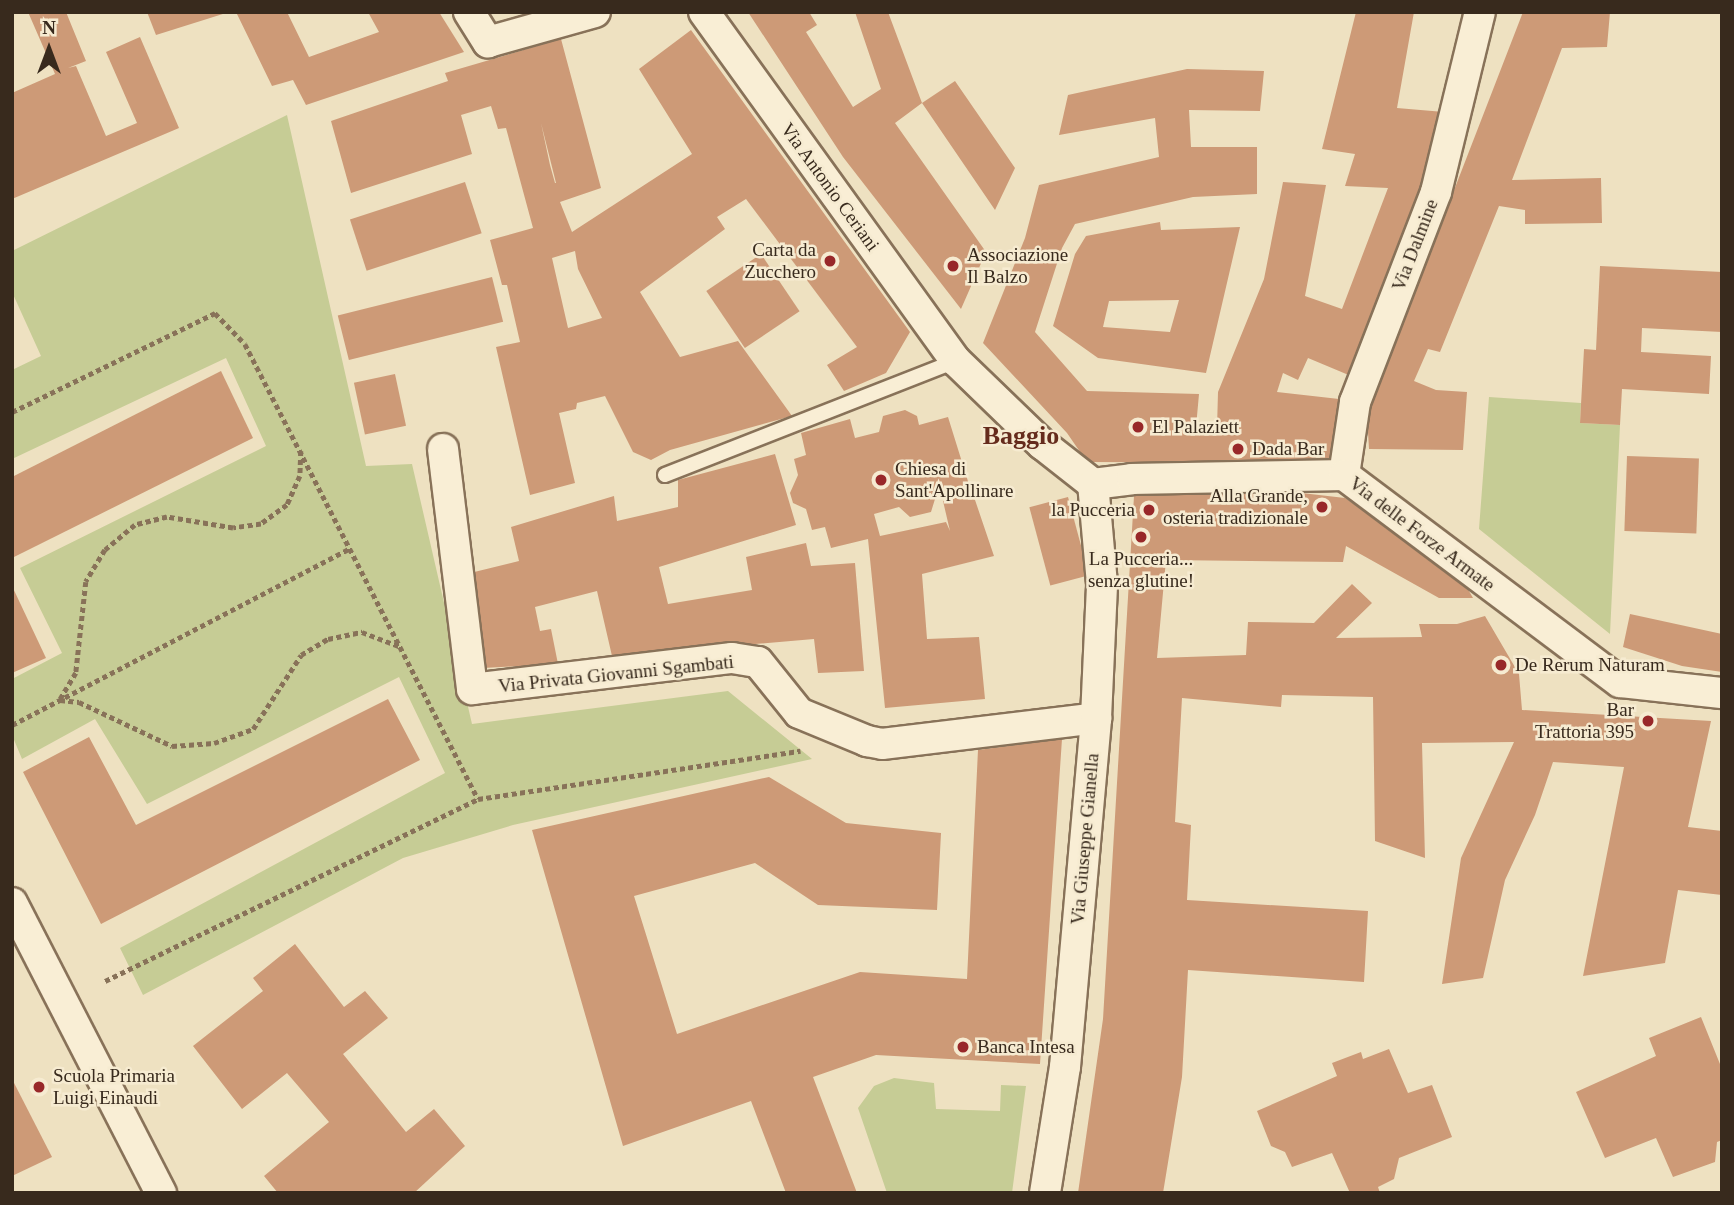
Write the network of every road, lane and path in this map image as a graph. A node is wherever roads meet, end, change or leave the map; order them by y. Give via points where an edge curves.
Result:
1 (469, 12) edge
2 (595, 12) edge
3 (704, 12) edge
4 (1480, 12) edge
5 (956, 361) junction
6 (12, 412) edge
7 (443, 449) dead end
8 (301, 450) junction
9 (664, 475) dead end
10 (1344, 475) junction
11 (1093, 484) junction
12 (350, 548) junction
13 (401, 647) junction
14 (1722, 693) edge
15 (60, 700) junction
16 (1096, 718) junction
17 (12, 725) edge
18 (813, 749) dead end
19 (478, 799) junction
20 (12, 903) edge
21 (105, 981) dead end
22 (161, 1193) edge
23 (1045, 1193) edge

1 - 2 street via 488,42
3 - 5 street, Via Antonio Ceriani
4 - 10 street, Via Dalmine via 1436,192 1354,402
5 - 9 lane
5 - 11 street, Via Antonio Ceriani via 1042,444
6 - 8 path via 215,313 245,344
7 - 16 street, Via Privata Giovanni Sgambati via 472,689 732,658 758,662 799,713 882,744
8 - 12 path
8 - 15 path via 300,477 287,505 261,523 233,528 167,517 135,525 105,550 86,582 76,673
10 - 11 street, Via delle Forze Armate via 1132,479
10 - 14 street, Via delle Forze Armate via 1620,682
11 - 16 street, Via Giuseppe Gianella via 1102,583
12 - 13 path
12 - 15 path
13 - 15 path via 362,632 328,639 301,655 253,730 214,743 172,746 79,702
13 - 19 path
15 - 17 path
16 - 23 street, Via Giuseppe Gianella via 1065,1067
18 - 19 path
19 - 21 path
20 - 22 street

